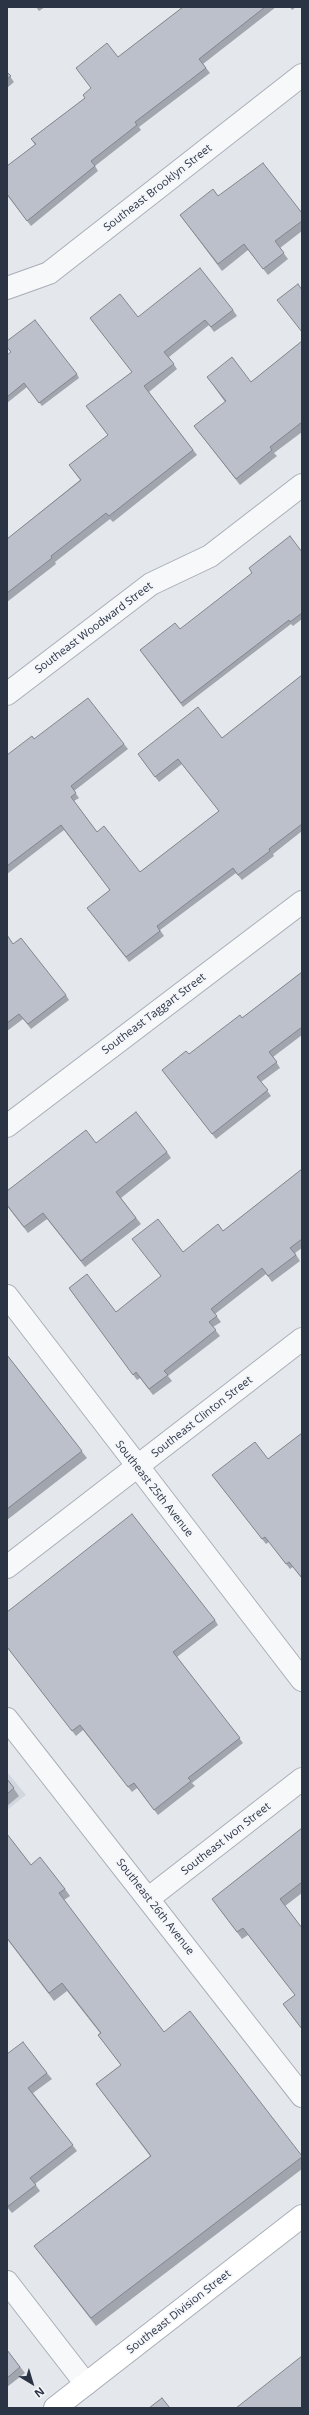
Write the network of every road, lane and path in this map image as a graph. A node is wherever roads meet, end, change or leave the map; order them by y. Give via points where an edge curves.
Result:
1 (302, 76) edge
2 (7, 288) edge
3 (302, 485) edge
4 (7, 694) edge
5 (302, 902) edge
6 (7, 1126) edge
7 (7, 1296) edge
8 (302, 1340) edge
9 (137, 1468) junction
10 (7, 1567) edge
11 (302, 1680) edge
12 (7, 1719) edge
13 (302, 1779) edge
14 (149, 1898) junction
15 (302, 2096) edge
16 (302, 2216) edge
17 (7, 2282) edge
18 (86, 2384) junction
19 (55, 2408) edge

1 - 2 street, Southeast Brooklyn Street via 49,273
3 - 4 street, Southeast Woodward Street via 210,556 151,584
5 - 6 street, Southeast Taggart Street
7 - 9 street, Southeast 25th Avenue
8 - 9 street, Southeast Clinton Street
9 - 10 street, Southeast Clinton Street
9 - 11 street, Southeast 25th Avenue
12 - 14 street, Southeast 26th Avenue
13 - 14 street, Southeast Ivon Street
14 - 15 street, Southeast 26th Avenue
16 - 18 main road, Southeast Division Street
17 - 18 street
18 - 19 main road, Southeast Division Street

